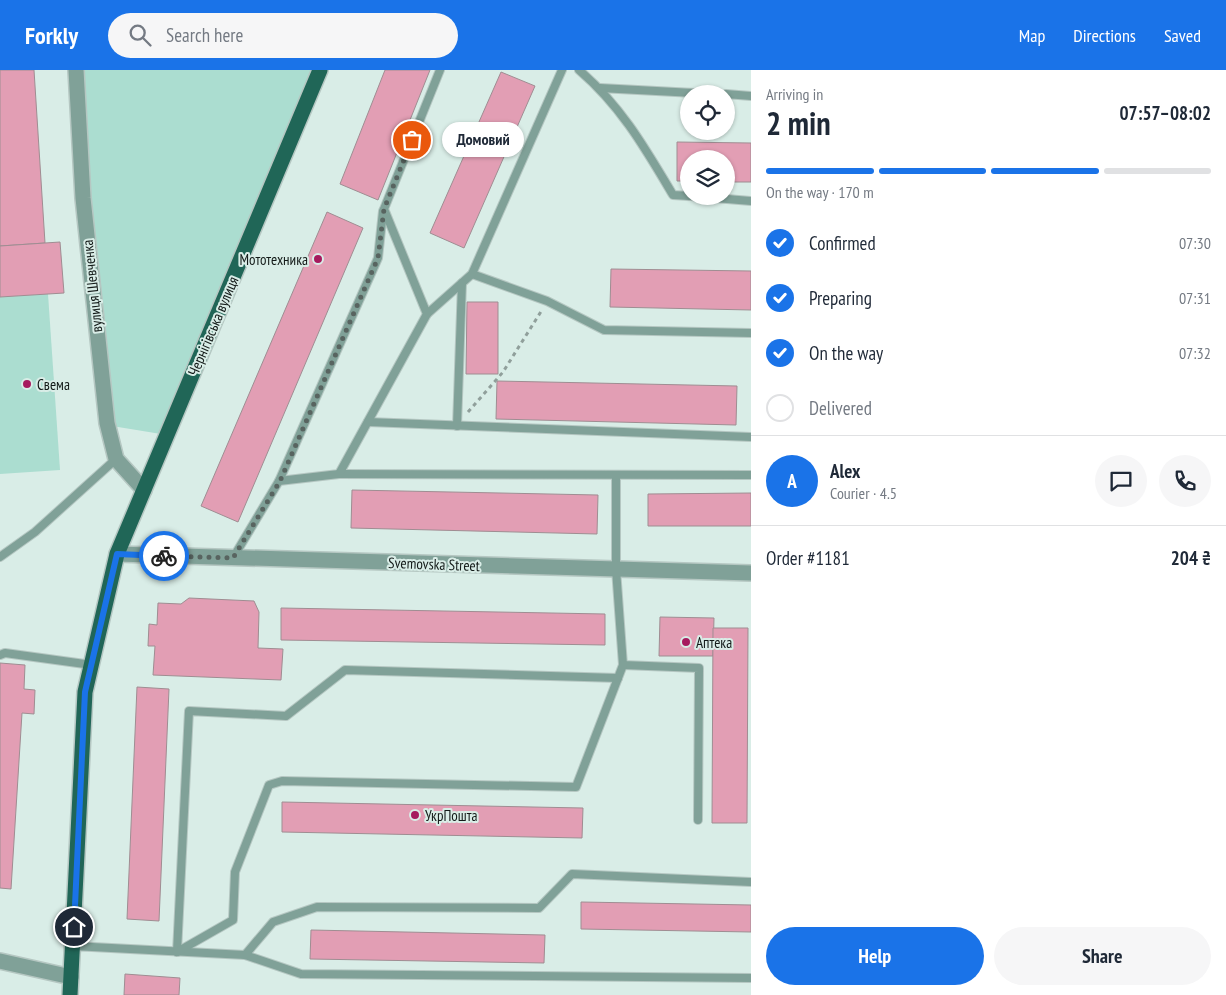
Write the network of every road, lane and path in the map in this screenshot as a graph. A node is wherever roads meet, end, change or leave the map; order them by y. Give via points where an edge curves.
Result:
1 (76, 70) edge
2 (320, 70) edge
3 (440, 70) edge
4 (562, 70) edge
5 (579, 70) edge
6 (600, 88) junction
7 (680, 92) edge
8 (735, 95) edge
9 (751, 96) edge
10 (680, 195) edge
11 (735, 200) edge
12 (751, 201) edge
13 (384, 209) junction
14 (472, 274) junction
15 (462, 283) junction
16 (547, 301) junction
17 (428, 314) junction
18 (751, 333) edge
19 (368, 422) junction
20 (456, 426) junction
21 (751, 437) edge
22 (116, 459) junction
23 (339, 474) junction
24 (616, 475) junction
25 (751, 475) edge
26 (280, 481) junction
27 (144, 490) junction
28 (117, 554) junction
29 (0, 557) edge
30 (233, 558) junction
31 (616, 569) junction
32 (751, 573) edge
33 (0, 655) edge
34 (92, 665) junction
35 (622, 665) junction
36 (618, 678) junction
37 (698, 820) dead end
38 (751, 882) edge
39 (73, 946) junction
40 (177, 952) junction
41 (245, 955) junction
42 (0, 961) edge
43 (71, 977) junction
44 (751, 978) edge
45 (70, 995) edge

1 - 22 street, вулиця Шевченка via 83,198 107,424
2 - 27 main road, Чернігівська вулиця
3 - 13 lane
4 - 14 lane
5 - 6 lane
6 - 7 lane
6 - 10 lane via 632,126 673,195
8 - 9 lane
11 - 12 lane
13 - 17 lane
13 - 26 lane via 378,258
14 - 15 lane
14 - 16 lane
15 - 17 lane
15 - 20 lane
16 - 18 lane via 604,330
16 - 20 path via 503,372
17 - 19 lane
19 - 20 lane
19 - 23 lane
20 - 21 lane
22 - 27 street, вулиця Шевченка
22 - 29 lane via 35,532
23 - 24 lane
23 - 26 lane
24 - 25 lane
24 - 31 lane
26 - 30 lane
27 - 28 main road, Чернігівська вулиця
28 - 30 street, Svemovska Street
28 - 34 main road
30 - 31 street, Svemovska Street
31 - 32 street, Svemovska Street
31 - 35 lane
33 - 34 lane via 6,653
34 - 39 main road via 85,692
35 - 36 lane
35 - 37 lane via 699,668
36 - 40 lane via 576,787 282,781 270,785 235,872 233,920
36 - 40 lane via 345,670 286,716 189,711
38 - 41 lane via 572,874 539,908 317,907 273,922
39 - 40 lane
39 - 43 main road
40 - 41 lane
41 - 44 lane via 301,974
42 - 43 street
43 - 45 main road

